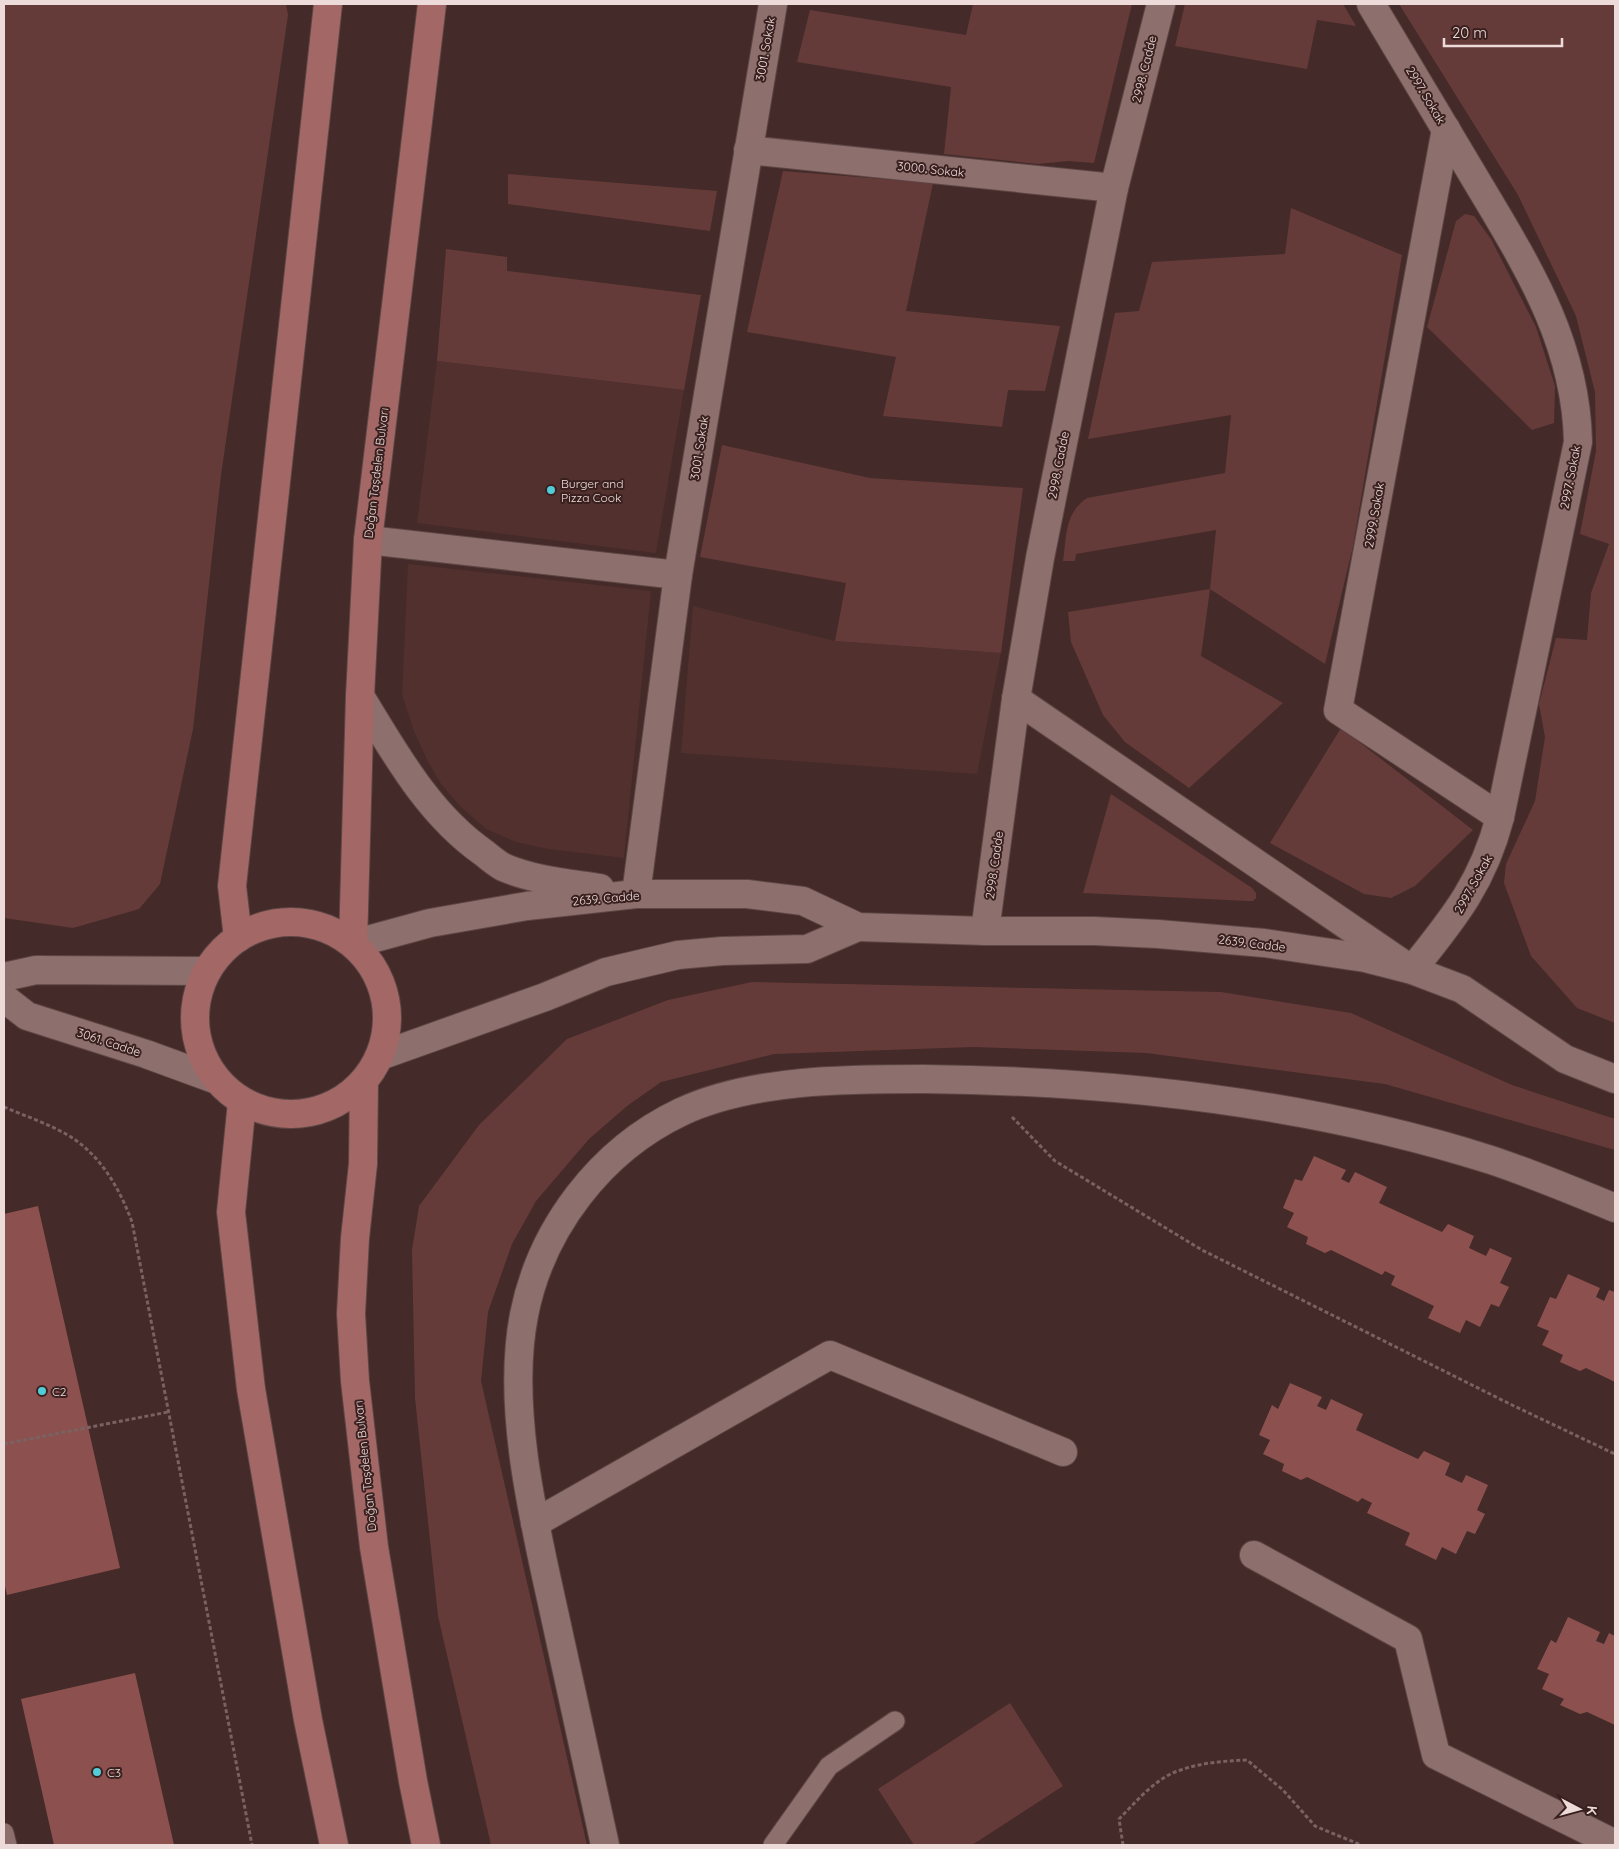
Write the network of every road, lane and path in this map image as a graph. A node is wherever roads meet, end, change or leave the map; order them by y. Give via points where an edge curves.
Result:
1 (328, 4) edge
2 (432, 4) edge
3 (772, 4) edge
4 (1161, 4) edge
5 (1371, 4) edge
6 (1446, 129) junction
7 (748, 150) junction
8 (1114, 188) junction
9 (368, 540) junction
10 (678, 575) junction
11 (360, 696) junction
12 (1016, 699) junction
13 (1500, 818) junction
14 (636, 894) junction
15 (858, 927) junction
16 (985, 931) junction
17 (238, 938) junction
18 (353, 944) junction
19 (1412, 970) junction
20 (207, 971) junction
21 (4, 976) edge
22 (4, 998) edge
23 (380, 1056) junction
24 (1615, 1079) edge
25 (217, 1080) junction
26 (981, 1080) junction
27 (364, 1082) junction
28 (242, 1102) junction
29 (4, 1107) edge
30 (1615, 1208) edge
31 (168, 1412) junction
32 (4, 1444) edge
33 (1063, 1452) dead end
34 (1615, 1454) edge
35 (535, 1523) junction
36 (1254, 1555) dead end
37 (895, 1721) dead end
38 (4, 1833) edge
39 (1615, 1844) edge
40 (7, 1845) edge
41 (252, 1845) edge
42 (334, 1845) edge
43 (426, 1845) edge
44 (605, 1845) edge
45 (773, 1845) edge
46 (1123, 1845) edge
47 (1361, 1845) edge

1 - 17 main road via 232,886
2 - 9 main road, Doğan Taşdelen Bulvarı
3 - 7 street, 3001. Sokak
4 - 8 street, 2998. Cadde
5 - 6 street, 2997. Sokak
6 - 13 street, 2997. Sokak via 1530,274 1562,345 1577,409 1578,442
6 - 13 street, 2999. Sokak via 1338,710
7 - 8 street, 3000. Sokak
7 - 10 street, 3001. Sokak
8 - 12 street, 2998. Cadde via 1040,558
9 - 10 street
9 - 11 main road, Doğan Taşdelen Bulvarı
10 - 14 street, 3001. Sokak
11 - 14 street via 405,770 436,809 470,843 503,866 549,880
11 - 18 main road, Doğan Taşdelen Bulvarı
12 - 16 street, 2998. Cadde
12 - 19 street
13 - 19 street, 2997. Sokak via 1492,850 1477,880 1453,919
14 - 15 street, 2639. Cadde via 780,897 803,901
14 - 18 street, 2639. Cadde via 430,922
15 - 16 street, 2639. Cadde
15 - 23 street, 2639. Cadde via 807,950 686,954 606,972
16 - 19 street, 2639. Cadde via 1094,931 1212,938 1364,958
17 - 18 main road via 269,925 297,922 317,925
17 - 20 main road via 220,952
18 - 23 main road via 373,968 385,996 387,1026
19 - 24 street, 2639. Cadde via 1462,989 1565,1060
20 - 21 street via 36,970
20 - 25 main road via 197,999 195,1027 202,1055
22 - 25 street, 3061. Cadde via 27,1016
23 - 27 main road
25 - 28 main road
26 - 30 street via 1178,1095 1332,1119 1492,1160
26 - 34 path via 1055,1161 1202,1250
26 - 35 street via 819,1082 752,1090 682,1111 623,1149 601,1170 564,1217 546,1248 532,1282 525,1313 517,1381
27 - 28 main road via 328,1108 307,1114 284,1115 262,1111
27 - 43 main road, Doğan Taşdelen Bulvarı via 363,1164 351,1314 355,1381 374,1547
28 - 42 main road via 231,1212 251,1389 308,1720
29 - 31 path via 72,1138 102,1166 114,1183 132,1222
31 - 32 path
31 - 41 path
33 - 35 street via 830,1355
35 - 44 street
36 - 39 street via 1408,1639 1436,1755
37 - 45 lane via 829,1766
38 - 40 lane
46 - 47 path via 1118,1819 1173,1772 1210,1762 1247,1760 1283,1790 1315,1826

